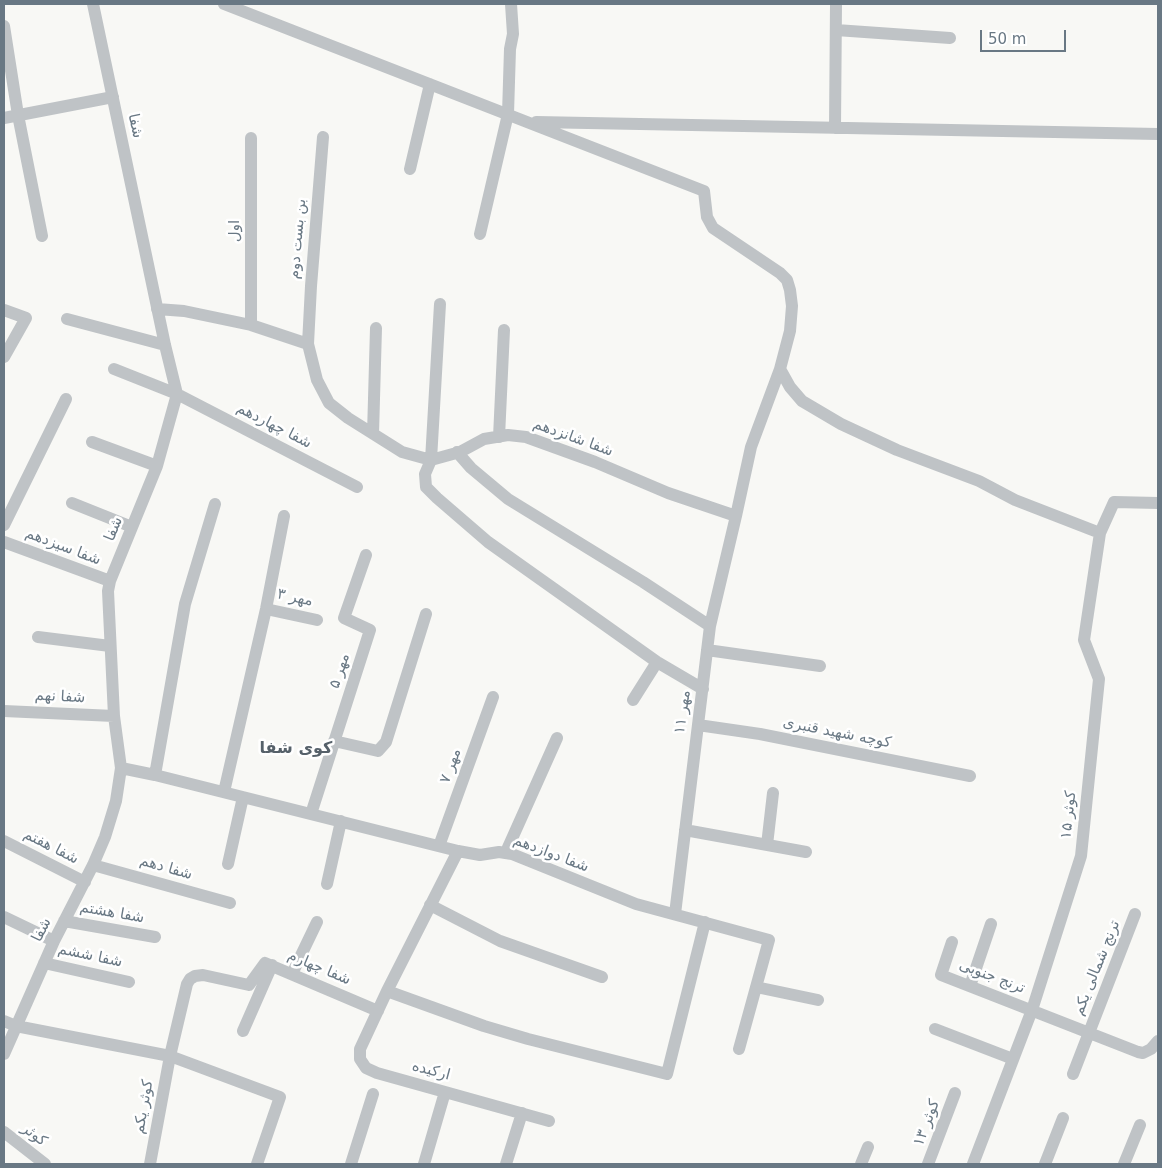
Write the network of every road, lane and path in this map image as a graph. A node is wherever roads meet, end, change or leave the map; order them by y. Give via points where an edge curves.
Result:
1 (93, 4) edge
2 (224, 4) edge
3 (511, 4) edge
4 (836, 4) edge
5 (240, 7) edge
6 (4, 26) edge
7 (836, 30) junction
8 (950, 38) dead end
9 (430, 84) junction
10 (112, 97) junction
11 (508, 114) junction
12 (18, 115) junction
13 (4, 118) edge
14 (526, 122) junction
15 (835, 128) junction
16 (1158, 134) edge
17 (323, 137) dead end
18 (251, 138) dead end
19 (410, 169) dead end
20 (480, 234) dead end
21 (42, 236) dead end
22 (440, 304) dead end
23 (157, 309) junction
24 (4, 310) edge
25 (67, 319) dead end
26 (251, 325) junction
27 (376, 328) dead end
28 (504, 330) dead end
29 (308, 344) junction
30 (165, 345) junction
31 (4, 357) edge
32 (114, 369) dead end
33 (780, 369) junction
34 (177, 394) junction
35 (66, 399) dead end
36 (374, 434) junction
37 (499, 436) junction
38 (92, 442) dead end
39 (458, 452) junction
40 (431, 460) junction
41 (157, 466) junction
42 (357, 487) dead end
43 (72, 503) dead end
44 (1158, 503) edge
45 (215, 504) dead end
46 (284, 516) dead end
47 (736, 516) junction
48 (4, 525) edge
49 (132, 527) junction
50 (1100, 533) junction
51 (4, 542) edge
52 (366, 555) dead end
53 (110, 582) junction
54 (266, 609) junction
55 (426, 614) dead end
56 (317, 620) dead end
57 (710, 626) junction
58 (38, 637) dead end
59 (110, 646) junction
60 (707, 650) junction
61 (657, 662) junction
62 (820, 666) dead end
63 (703, 689) junction
64 (493, 697) dead end
65 (633, 700) dead end
66 (4, 711) edge
67 (114, 716) junction
68 (698, 725) junction
69 (557, 738) dead end
70 (334, 741) junction
71 (121, 768) junction
72 (155, 775) junction
73 (970, 776) dead end
74 (224, 792) junction
75 (773, 793) dead end
76 (243, 797) junction
77 (311, 814) junction
78 (341, 821) junction
79 (685, 830) junction
80 (4, 841) edge
81 (767, 845) junction
82 (439, 846) junction
83 (458, 851) junction
84 (506, 852) junction
85 (806, 852) dead end
86 (93, 864) junction
87 (228, 864) dead end
88 (84, 882) junction
89 (327, 884) dead end
90 (230, 903) dead end
91 (430, 905) junction
92 (675, 914) junction
93 (1135, 914) dead end
94 (4, 917) edge
95 (64, 921) junction
96 (317, 922) dead end
97 (705, 922) junction
98 (991, 924) dead end
99 (154, 937) dead end
100 (54, 941) junction
101 (952, 942) dead end
102 (44, 963) junction
103 (272, 965) junction
104 (292, 974) junction
105 (602, 977) dead end
106 (129, 982) dead end
107 (970, 986) junction
108 (756, 987) junction
109 (387, 991) junction
110 (818, 1000) dead end
111 (1032, 1010) junction
112 (378, 1011) junction
113 (4, 1021) edge
114 (16, 1026) junction
115 (936, 1029) dead end
116 (243, 1031) dead end
117 (1088, 1033) junction
118 (1154, 1045) edge
119 (739, 1049) dead end
120 (4, 1054) edge
121 (170, 1056) junction
122 (1013, 1059) junction
123 (1073, 1074) dead end
124 (445, 1092) junction
125 (373, 1094) dead end
126 (955, 1094) dead end
127 (522, 1112) junction
128 (1063, 1118) dead end
129 (549, 1121) dead end
130 (1140, 1125) dead end
131 (4, 1132) edge
132 (868, 1147) dead end
133 (45, 1164) edge
134 (150, 1164) edge
135 (257, 1164) edge
136 (351, 1164) edge
137 (424, 1164) edge
138 (506, 1164) edge
139 (861, 1164) edge
140 (928, 1164) edge
141 (973, 1164) edge
142 (1045, 1164) edge
143 (1124, 1164) edge

1 - 10 street, شفا
2 - 5 street
3 - 11 street
4 - 7 street
5 - 9 street
6 - 12 street
7 - 8 street
7 - 15 street
9 - 11 street
9 - 19 street
10 - 12 street
10 - 23 street, شفا
11 - 14 street
11 - 20 street
12 - 13 street
12 - 21 street
14 - 15 street
14 - 33 street, مهر ۱۱ via 704,191 707,217 713,228 787,280 792,306 790,331
15 - 16 street
17 - 29 street, بن بست دوم
18 - 26 street, اول
22 - 40 street
23 - 26 street via 184,311
23 - 30 street, شفا
24 - 31 street via 26,318
25 - 30 street
26 - 29 street
27 - 36 street
28 - 37 street
29 - 36 street via 317,380 329,404
30 - 34 street, شفا
32 - 34 street, شفا چهاردهم
33 - 47 street, مهر ۱۱ via 751,447
33 - 50 street via 802,401 841,424 1015,500
34 - 41 street, شفا
34 - 42 street, شفا چهاردهم
35 - 48 street
36 - 40 street via 402,452
37 - 39 street, شفا شانزدهم
37 - 47 street, شفا شانزدهم via 526,437
38 - 41 street
39 - 40 street, شفا شانزدهم
39 - 57 street via 471,468 508,499
40 - 61 street via 425,474 426,487 437,498 488,542
41 - 49 street, شفا
43 - 49 street
44 - 50 street, کوثر ۱۵ via 1114,502
45 - 72 street via 185,604
46 - 54 street
47 - 57 street, مهر ۱۱
49 - 53 street, شفا
50 - 111 street, کوثر ۱۵ via 1084,640 1099,679 1081,856
51 - 53 street, شفا سیزدهم
52 - 70 street, مهر ۵ via 344,618 370,630
53 - 59 street, شفا
54 - 56 street, مهر ۳
54 - 74 street
55 - 70 street via 386,742 378,751
57 - 60 street, مهر ۱۱
58 - 59 street
59 - 67 street, شفا
60 - 62 street
60 - 63 street, مهر ۱۱
61 - 63 street
61 - 65 street
63 - 68 street, مهر ۱۱
64 - 82 street, مهر ۷
66 - 67 street, شفا نهم
67 - 71 street, شفا
68 - 73 street, کوچه شهید قنبری via 760,734
68 - 79 street, مهر ۱۱
69 - 84 street
70 - 77 street, مهر ۵
71 - 72 street, شفا دوازدهم
71 - 86 street, شفا via 116,801
72 - 74 street, شفا دوازدهم
74 - 76 street, شفا دوازدهم
75 - 81 street
76 - 77 street, شفا دوازدهم
76 - 87 street
77 - 78 street, شفا دوازدهم
78 - 82 street, شفا دوازدهم
78 - 89 street
79 - 81 street
79 - 92 street, مهر ۱۱
80 - 88 street, شفا هفتم
81 - 85 street
82 - 83 street, شفا دوازدهم
83 - 84 street, شفا دوازدهم via 480,855
83 - 91 street
84 - 92 street, شفا دوازدهم via 636,904
86 - 88 street, شفا
86 - 90 street, شفا دهم
88 - 95 street, شفا
91 - 105 street via 500,941
91 - 109 street
92 - 97 street, شفا دوازدهم
93 - 117 street, ترنج شمالی یکم
94 - 100 street
95 - 99 street, شفا هشتم
95 - 100 street, شفا
96 - 104 street
97 - 108 street, شفا دوازدهم via 769,940
97 - 109 street via 667,1074 484,1026
98 - 107 street
100 - 102 street, شفا
101 - 107 street, ترنج جنوبی via 941,974
102 - 106 street, شفا ششم
102 - 114 street, شفا
103 - 104 street, شفا چهارم
103 - 116 street
103 - 121 street, شفا چهارم via 262,965 249,985 203,975 190,978
104 - 112 street, شفا چهارم
107 - 111 street, ترنج جنوبی
108 - 110 street
108 - 119 street, شفا دوازدهم
109 - 112 street
111 - 117 street, ترنج جنوبی
111 - 122 street, کوثر ۱۵
112 - 124 street, ارکیده via 360,1049 360,1060 366,1068
113 - 114 street
114 - 120 street, شفا
114 - 121 street
115 - 122 street
117 - 118 street, ترنج جنوبی via 1138,1052
117 - 123 street, ترنج شمالی یکم
121 - 134 street, کوثر یکم
121 - 135 street via 280,1097
122 - 141 street, کوثر ۱۵
124 - 127 street, ارکیده
124 - 137 street
125 - 136 street
126 - 140 street, کوثر ۱۳
127 - 129 street, ارکیده
127 - 138 street
128 - 142 street
130 - 143 street
131 - 133 street, کوثر
132 - 139 street

